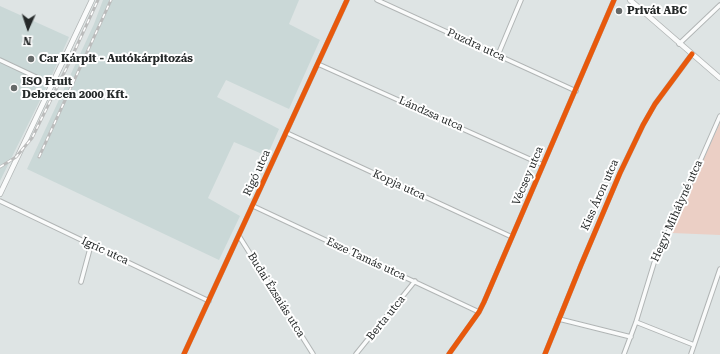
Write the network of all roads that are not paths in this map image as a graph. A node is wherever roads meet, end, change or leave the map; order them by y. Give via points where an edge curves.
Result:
1 (92, 0) edge
2 (348, 0) edge
3 (377, 0) edge
4 (521, 0) edge
5 (614, 0) edge
6 (630, 0) edge
7 (720, 5) edge
8 (679, 44) junction
9 (692, 54) junction
10 (498, 55) junction
11 (0, 60) edge
12 (318, 64) junction
13 (720, 78) edge
14 (53, 85) junction
15 (576, 91) junction
16 (720, 116) edge
17 (287, 133) junction
18 (543, 165) junction
19 (0, 194) edge
20 (0, 201) edge
21 (253, 206) junction
22 (240, 236) junction
23 (512, 237) junction
24 (91, 245) junction
25 (720, 269) edge
26 (414, 281) junction
27 (81, 282) dead end
28 (209, 301) junction
29 (478, 312) junction
30 (558, 320) junction
31 (636, 322) junction
32 (631, 337) junction
33 (694, 345) junction
34 (184, 354) edge
35 (313, 354) edge
36 (356, 354) edge
37 (449, 354) edge
38 (545, 354) edge
39 (624, 354) edge
40 (691, 354) edge

1 - 14 street
2 - 12 street, Rigó utca
3 - 10 street, Puzdra utca
4 - 10 street
5 - 15 street, Vécsey utca
6 - 8 street
7 - 8 street
8 - 9 street
9 - 13 street
9 - 30 street, Kiss Áron utca via 655,104 643,125
10 - 15 street, Puzdra utca
11 - 14 street
12 - 17 street, Rigó utca
12 - 18 street, Lándzsa utca
14 - 19 street
15 - 18 street, Vécsey utca
16 - 31 street, Hegyi Mihályné utca via 672,225 658,250
17 - 21 street, Rigó utca
17 - 23 street, Kopja utca
18 - 23 street, Vécsey utca
20 - 24 street, Igric utca
21 - 22 street, Rigó utca
21 - 26 street, Esze Tamás utca
22 - 28 street, Rigó utca
22 - 35 street, Budai Ézsaiás utca
23 - 29 street, Vécsey utca
24 - 27 street
24 - 28 street, Igric utca
25 - 33 street
26 - 29 street, Esze Tamás utca
26 - 36 street, Berta utca
28 - 34 street, Rigó utca
29 - 37 street, Vécsey utca
30 - 32 street
30 - 38 street, Kiss Áron utca
31 - 32 street, Hegyi Mihályné utca
31 - 33 street
32 - 39 street, Hegyi Mihályné utca
33 - 40 street

